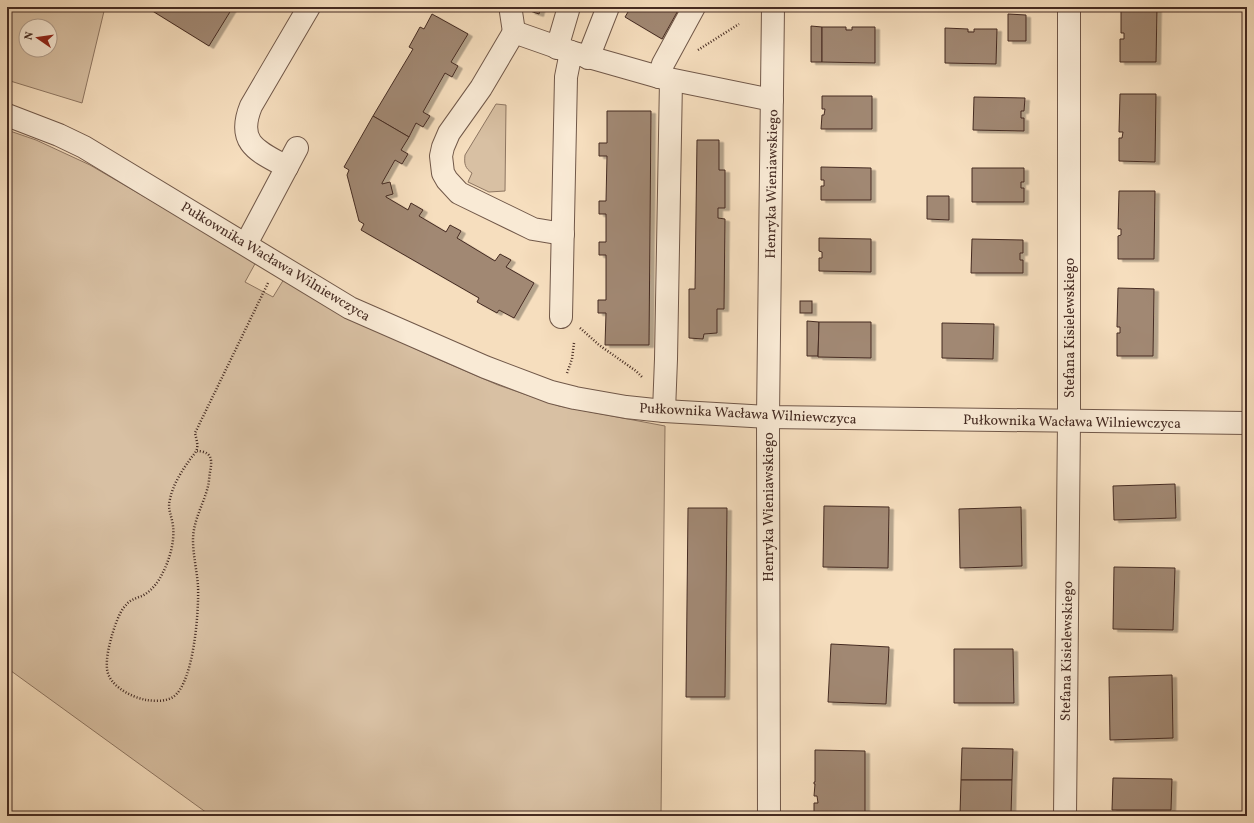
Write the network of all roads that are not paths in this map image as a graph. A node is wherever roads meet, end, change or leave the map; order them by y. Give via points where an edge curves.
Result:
1 (309, 7) edge
2 (569, 7) edge
3 (608, 7) edge
4 (694, 7) edge
5 (773, 7) edge
6 (1069, 7) edge
7 (510, 14) edge
8 (572, 53) junction
9 (665, 79) junction
10 (772, 100) junction
11 (7, 115) edge
12 (296, 148) dead end
13 (286, 167) junction
14 (563, 234) junction
15 (246, 244) junction
16 (570, 322) road end
17 (664, 401) junction
18 (768, 417) junction
19 (1069, 421) junction
20 (1247, 423) edge
21 (769, 816) edge
22 (1064, 816) edge

1 - 13 street via 251,106 245,126 246,136 252,145
2 - 8 street
3 - 8 street
4 - 9 street via 663,64
5 - 10 street, Henryka Wieniawskiego
6 - 19 street, Stefana Kisielewskiego
7 - 8 street
7 - 14 street via 481,88 449,133 443,147 441,165 447,180 459,193 533,229
8 - 9 street
8 - 14 street via 566,77
9 - 10 street
9 - 17 street
10 - 18 street, Henryka Wieniawskiego
11 - 15 street, Pułkownika Wacława Wilniewczyca via 84,147
12 - 13 street
13 - 15 street
14 - 16 street
15 - 17 street, Pułkownika Wacława Wilniewczyca via 350,308 520,381 575,398 626,407
17 - 18 street, Pułkownika Wacława Wilniewczyca
18 - 19 street, Pułkownika Wacława Wilniewczyca
18 - 21 street, Henryka Wieniawskiego
19 - 20 street, Pułkownika Wacława Wilniewczyca
19 - 22 street, Stefana Kisielewskiego

